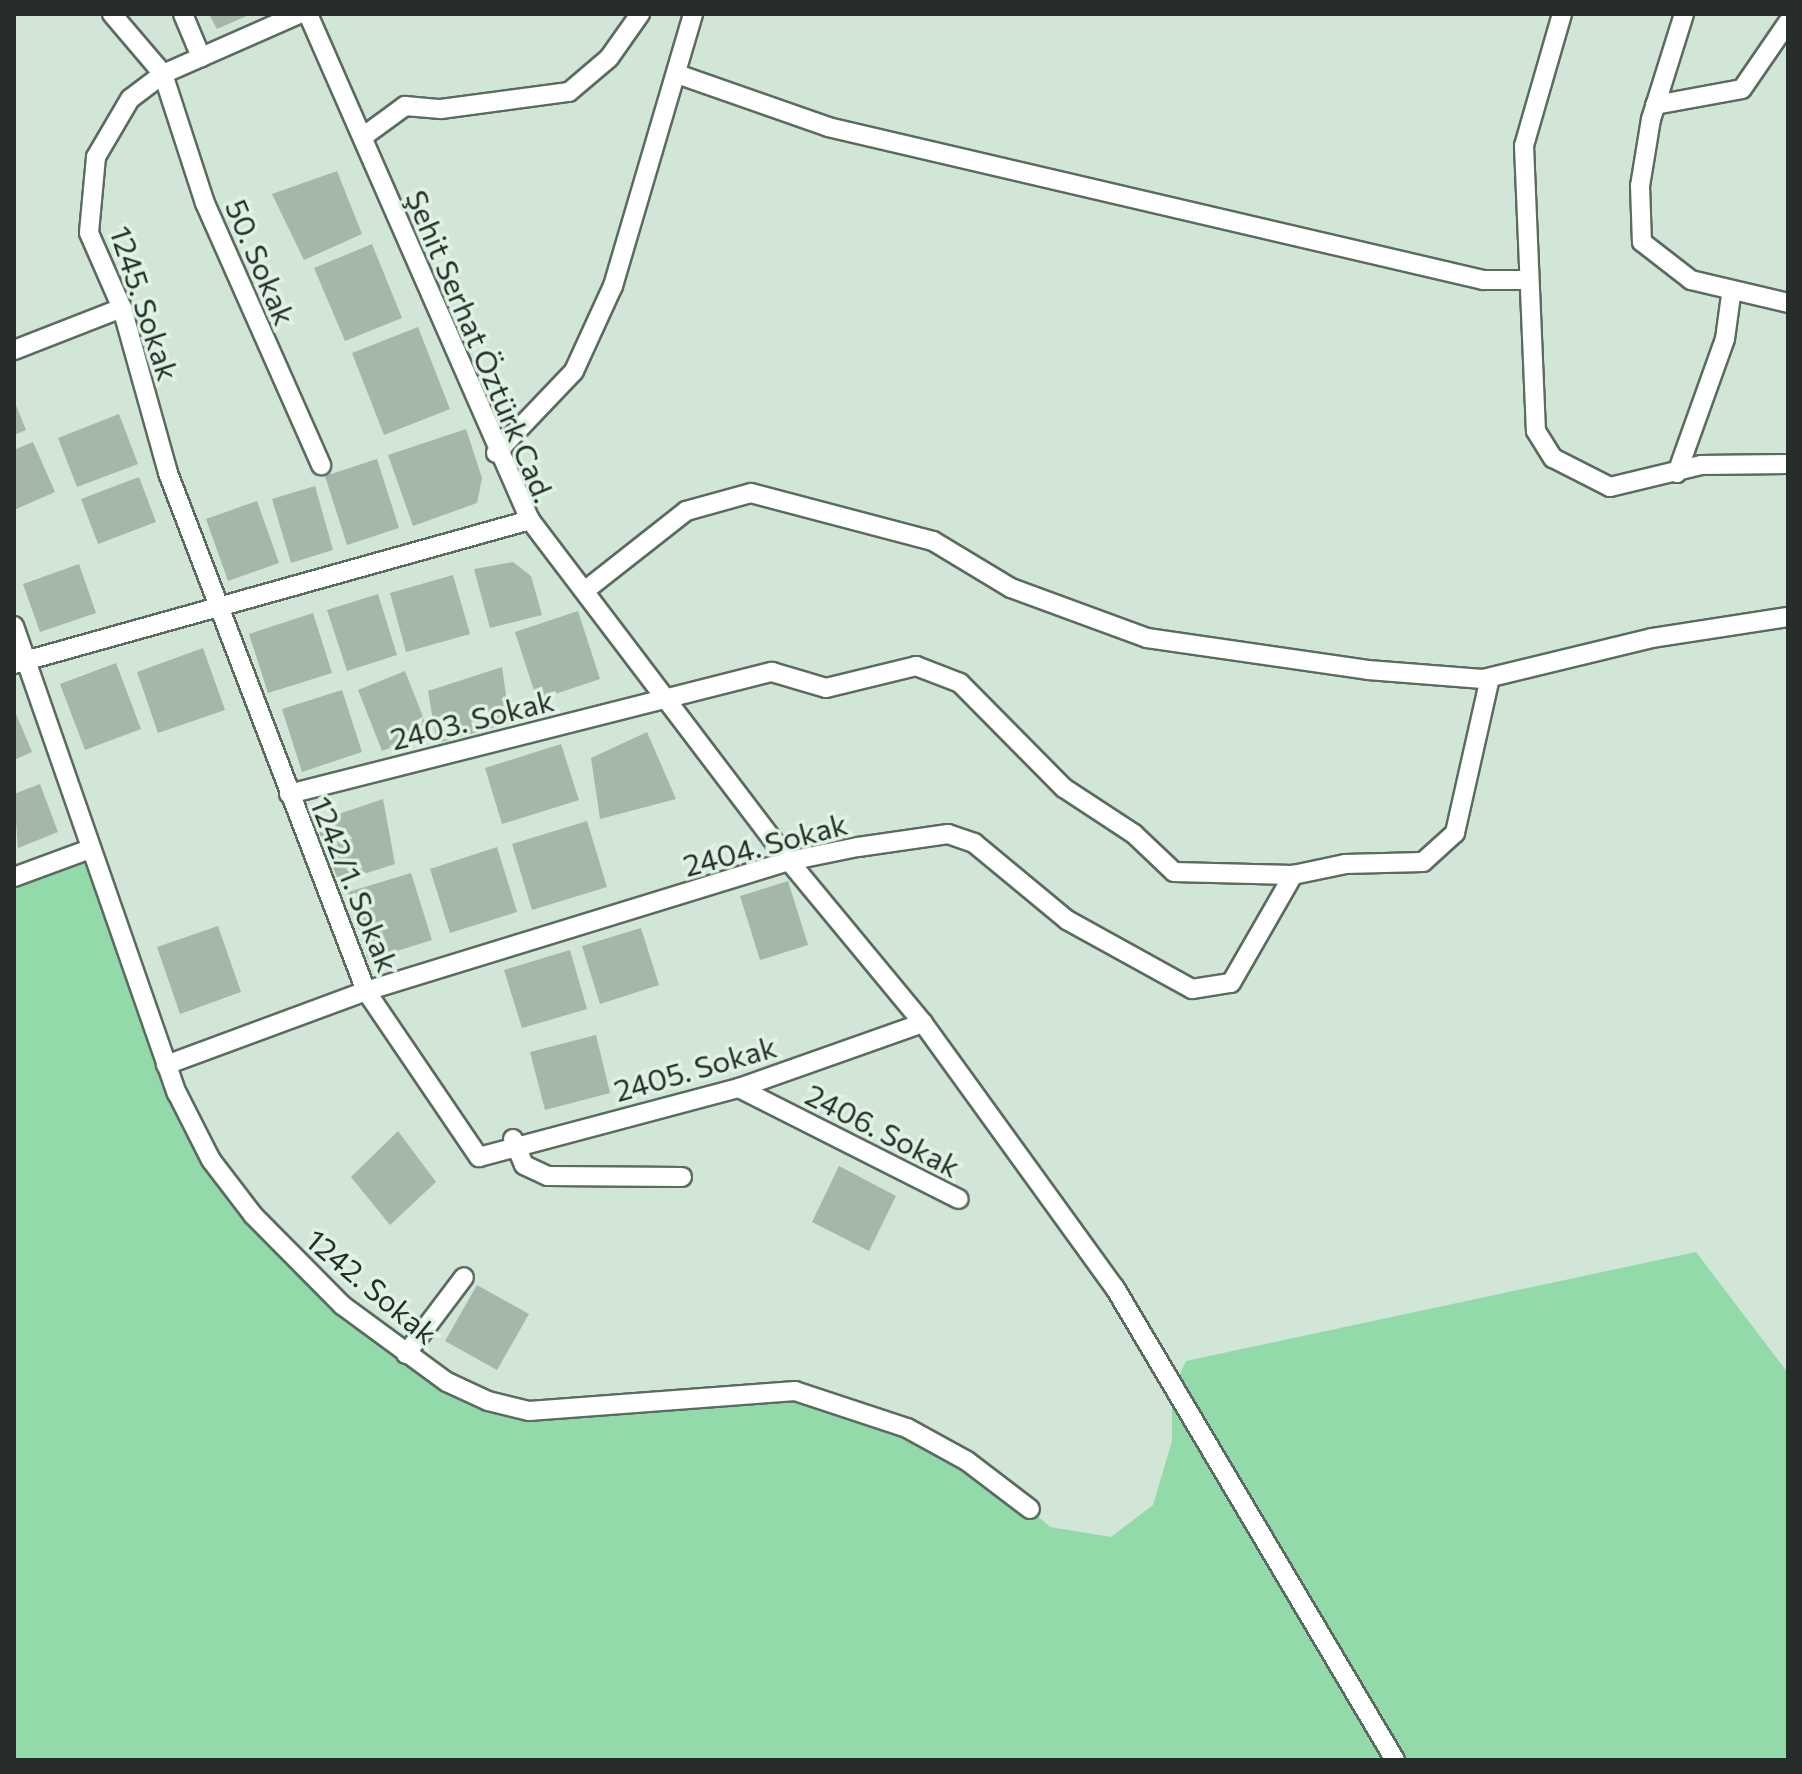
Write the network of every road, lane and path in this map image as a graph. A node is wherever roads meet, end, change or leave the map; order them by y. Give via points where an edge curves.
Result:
1 (112, 14) edge
2 (183, 14) edge
3 (299, 14) edge
4 (308, 14) edge
5 (640, 14) edge
6 (693, 14) edge
7 (1562, 14) edge
8 (1684, 14) edge
9 (1788, 22) edge
10 (201, 57) junction
11 (163, 74) junction
12 (677, 74) junction
13 (1655, 105) junction
14 (364, 136) junction
15 (1525, 280) junction
16 (1731, 295) junction
17 (1788, 303) edge
18 (122, 308) junction
19 (14, 350) edge
20 (496, 453) junction
21 (1788, 464) edge
22 (321, 465) dead end
23 (1677, 473) junction
24 (530, 520) junction
25 (587, 589) junction
26 (223, 610) junction
27 (1788, 617) edge
28 (14, 626) edge
29 (21, 662) edge
30 (1490, 678) junction
31 (668, 697) junction
32 (289, 794) junction
33 (90, 849) junction
34 (789, 861) junction
35 (1293, 875) junction
36 (14, 877) edge
37 (366, 991) junction
38 (923, 1023) junction
39 (166, 1065) junction
40 (739, 1088) junction
41 (513, 1139) dead end
42 (479, 1157) joint
43 (682, 1177) dead end
44 (959, 1199) dead end
45 (464, 1277) dead end
46 (406, 1354) junction
47 (1030, 1509) dead end
48 (14, 1759) edge
49 (46, 1760) edge
50 (1395, 1760) edge

1 - 11 street
2 - 10 street
3 - 10 street, 1245. Sokak
4 - 14 street, Şehit Serhat Öztürk Cad.
5 - 14 street via 609,58 569,92 441,109 405,106
6 - 12 street
7 - 15 street via 1524,146
8 - 13 street
9 - 13 street via 1742,89
10 - 11 street, 1245. Sokak
11 - 18 street, 1245. Sokak via 130,99 96,157 89,233
11 - 22 street, 50. Sokak via 205,203
12 - 15 street via 828,127 1483,280
12 - 20 street via 613,286 574,371
13 - 16 street via 1640,186 1642,242 1666,267
14 - 20 street, Şehit Serhat Öztürk Cad.
15 - 23 street via 1536,431 1553,458 1610,487
16 - 17 street
16 - 23 street via 1725,339
18 - 19 street
18 - 26 street, 1245. Sokak via 168,473
20 - 24 street, Şehit Serhat Öztürk Cad.
21 - 23 street via 1701,465
24 - 25 street
24 - 26 street, Şehit Serhat Öztürk Cad.
25 - 30 street via 686,511 751,493 933,541 1011,588 1147,638 1368,670
25 - 31 street
26 - 29 street, Şehit Serhat Öztürk Cad.
26 - 32 street, 1242/1. Sokak
27 - 30 street via 1652,638
28 - 29 street, 1242. Sokak
29 - 33 street, 1242. Sokak
30 - 35 street, 2403. Sokak via 1455,833 1423,862 1345,864
31 - 32 street, 2403. Sokak
31 - 34 street
31 - 35 street, 2403. Sokak via 772,672 826,688 916,666 960,683 1064,788 1134,834 1174,872
32 - 37 street, 1242/1. Sokak
33 - 36 street
33 - 39 street, 1242. Sokak
34 - 35 street, 2404. Sokak via 948,834 1000,861 1067,920 1192,989 1231,983
34 - 37 street, 2404. Sokak
34 - 38 street
37 - 39 street, 2404. Sokak
37 - 42 street, 1242/1. Sokak
38 - 40 street, 2405. Sokak
38 - 50 street via 1115,1288
39 - 46 street, 1242. Sokak via 211,1160 253,1215 342,1305
40 - 42 street, 2405. Sokak
40 - 44 street, 2406. Sokak
41 - 43 street via 524,1165 548,1176
45 - 46 street
46 - 47 street, 1242. Sokak via 460,1388 529,1411 795,1391 907,1428 967,1461
48 - 49 path

